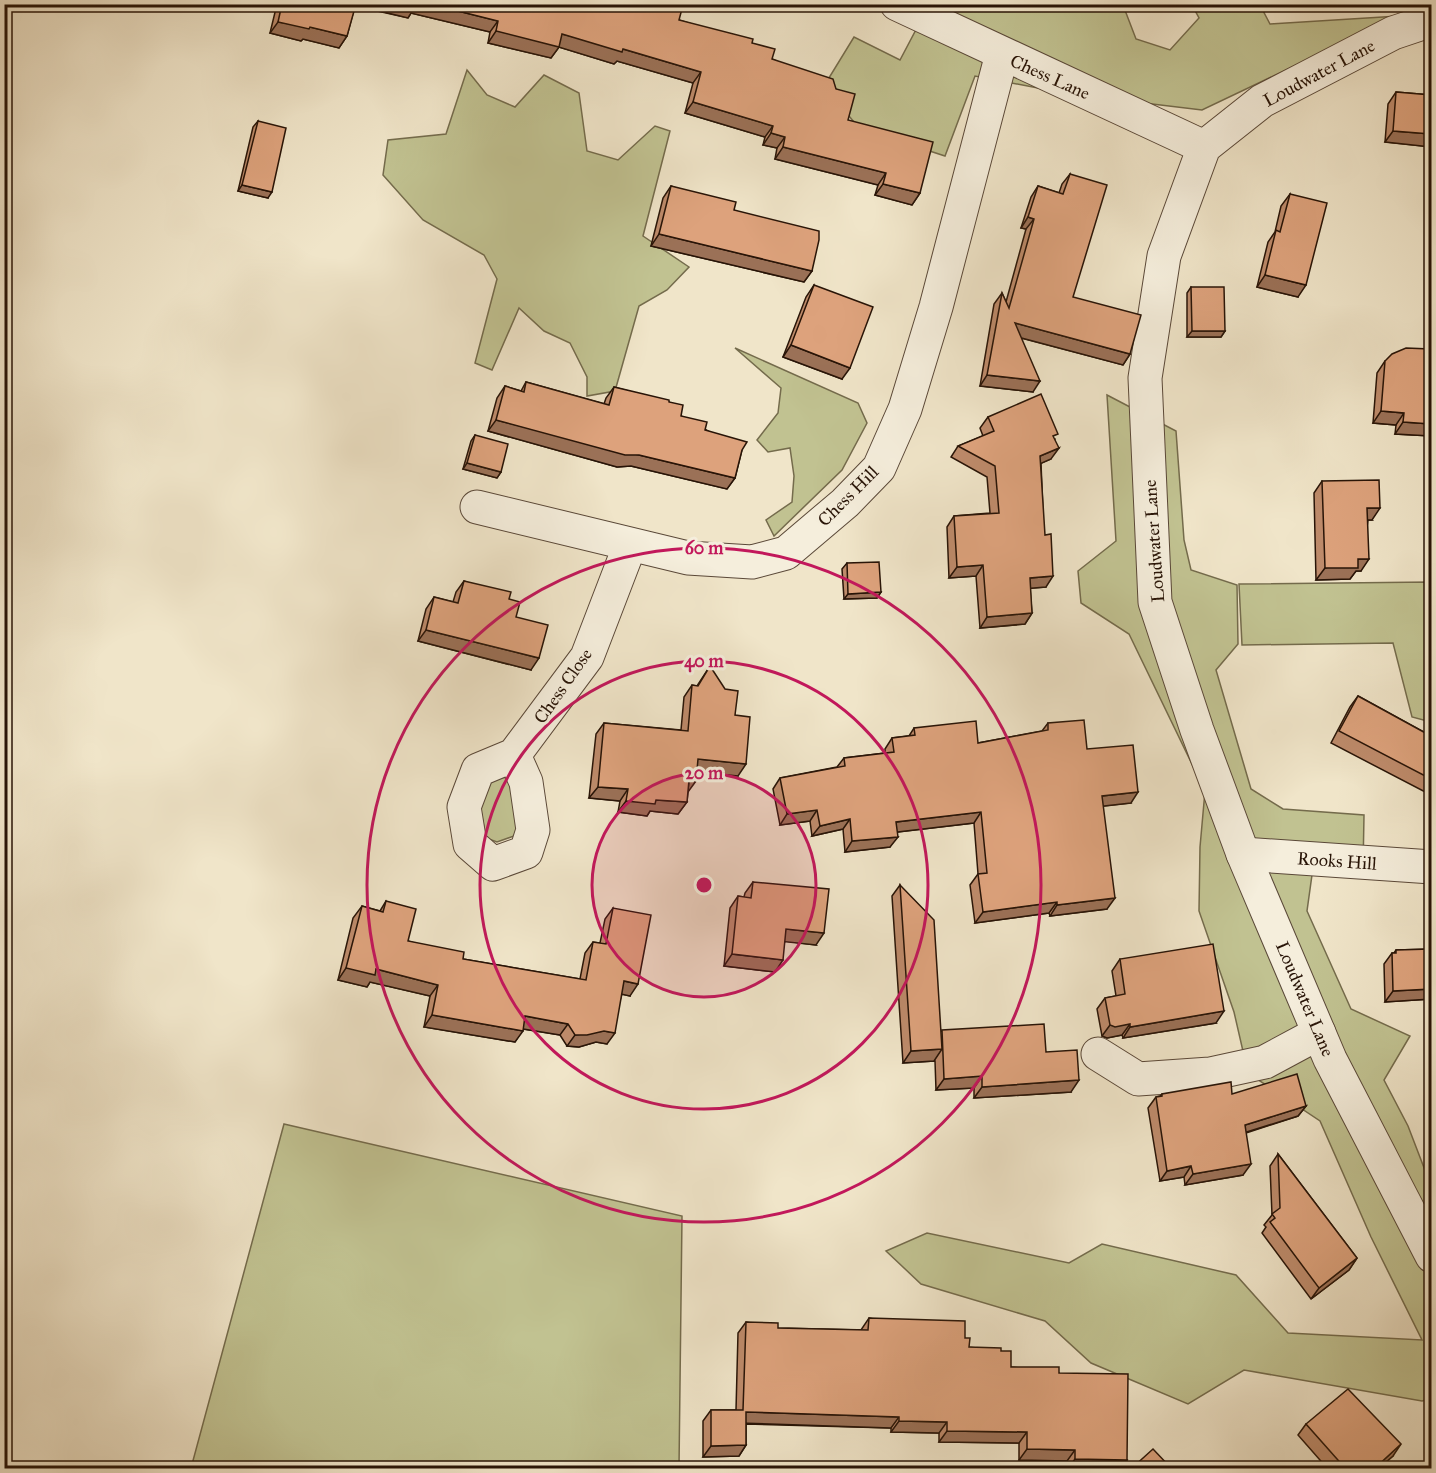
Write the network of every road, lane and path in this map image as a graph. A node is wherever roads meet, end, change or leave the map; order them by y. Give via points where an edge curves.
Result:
1 (897, 4) edge
2 (1431, 20) edge
3 (1002, 54) junction
4 (1204, 147) junction
5 (477, 507) dead end
6 (630, 545) junction
7 (514, 755) dead end
8 (1243, 854) junction
9 (1431, 867) edge
10 (1319, 1033) junction
11 (1098, 1054) dead end
12 (1431, 1256) edge

1 - 3 street, Chess Lane
2 - 4 street, Loudwater Lane via 1393,33 1262,101
3 - 4 street, Chess Lane
3 - 6 street, Chess Hill via 936,307 905,409 879,468 786,553 752,562 688,558
4 - 8 street, Loudwater Lane via 1164,256 1145,378 1155,602
5 - 6 street, Chess Hill
6 - 7 street, Chess Close via 587,657
8 - 9 street, Rooks Hill
8 - 10 street, Loudwater Lane
10 - 11 street via 1265,1062 1210,1074 1138,1079
10 - 12 street, Loudwater Lane

